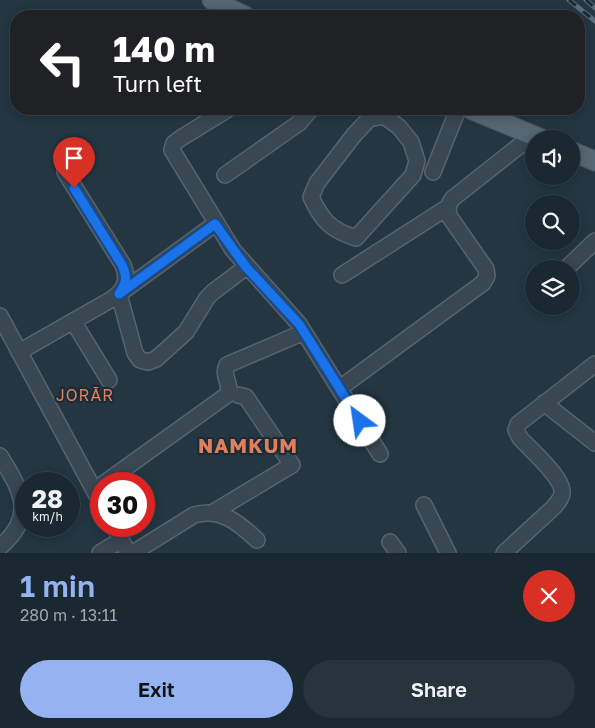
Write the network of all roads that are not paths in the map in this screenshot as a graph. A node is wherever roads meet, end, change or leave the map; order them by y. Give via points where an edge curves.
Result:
1 (212, 0) edge
2 (233, 10) edge
3 (218, 115) edge
4 (306, 115) edge
5 (380, 115) edge
6 (387, 115) edge
7 (456, 115) edge
8 (485, 115) edge
9 (525, 132) edge
10 (525, 146) edge
11 (580, 155) edge
12 (595, 161) edge
13 (65, 172) dead end
14 (433, 172) dead end
15 (225, 175) dead end
16 (448, 207) junction
17 (215, 224) junction
18 (595, 241) edge
19 (576, 260) edge
20 (246, 267) junction
21 (342, 275) dead end
22 (119, 294) junction
23 (0, 316) edge
24 (73, 321) junction
25 (304, 332) junction
26 (19, 352) junction
27 (595, 364) edge
28 (109, 380) dead end
29 (340, 388) junction
30 (238, 395) dead end
31 (544, 402) junction
32 (595, 443) edge
33 (380, 454) dead end
34 (0, 456) edge
35 (125, 472) edge
36 (90, 474) edge
37 (424, 505) dead end
38 (212, 513) junction
39 (121, 540) edge
40 (257, 540) dead end
41 (0, 546) edge
42 (100, 553) edge
43 (132, 553) edge
44 (448, 553) edge
45 (504, 553) edge

1 - 2 main road
3 - 17 street via 174,143 172,150
4 - 15 street
5 - 6 street via 369,119 354,135 317,183 311,197 320,217 339,233 356,238 413,176 417,161 411,142
7 - 14 street
8 - 9 main road
10 - 16 street via 452,199
11 - 12 main road
13 - 22 street via 122,265 126,283
16 - 21 street
16 - 29 street via 449,216 486,269 487,276
17 - 20 street
17 - 22 street
18 - 19 street
20 - 22 street via 206,298 186,332 156,359 148,362 140,360 135,353
20 - 25 street via 288,310
22 - 24 street
23 - 26 street
24 - 26 street
24 - 28 street
25 - 29 street
25 - 35 street via 227,365 225,374 230,386 227,395
26 - 36 street
27 - 31 street
29 - 33 street
30 - 38 street via 246,397 292,465
31 - 32 street
31 - 45 street via 518,424 516,430 557,479 562,490 561,498
34 - 41 street via 16,482 23,512 18,528
37 - 44 street
38 - 40 street via 235,520
38 - 43 street via 194,515
39 - 42 street

